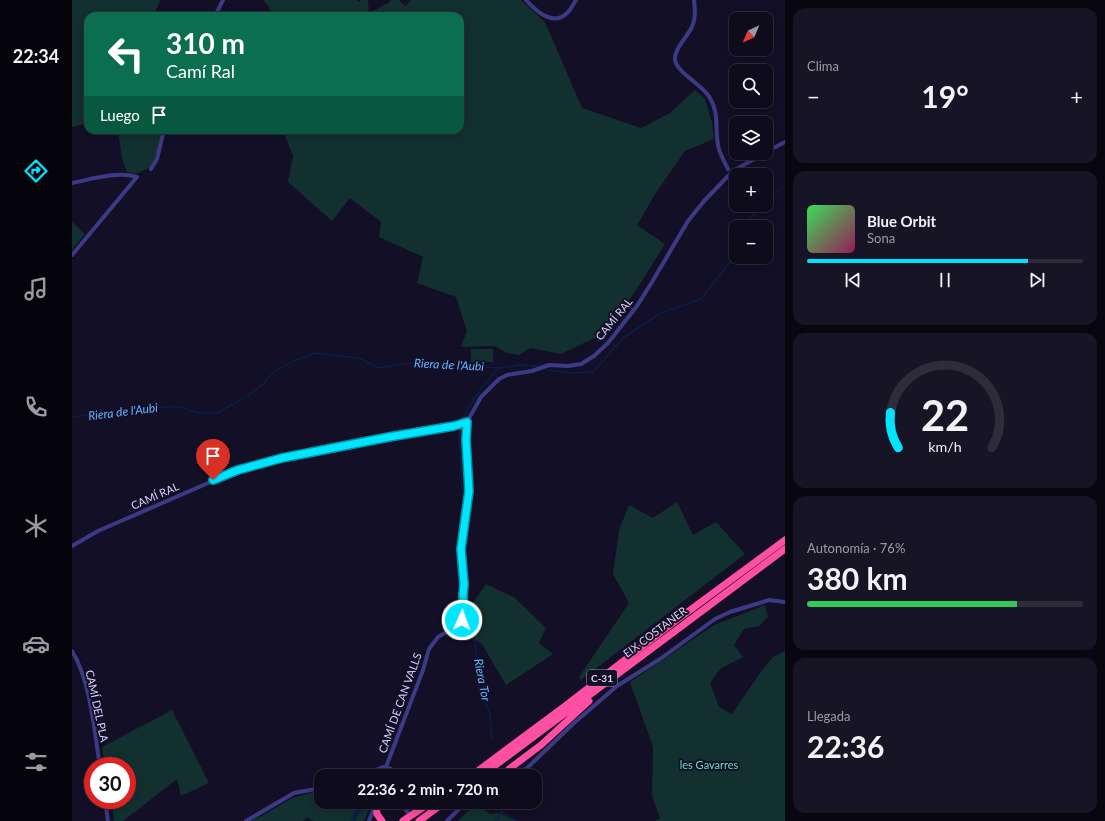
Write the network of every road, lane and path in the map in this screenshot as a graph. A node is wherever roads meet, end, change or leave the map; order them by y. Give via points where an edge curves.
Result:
1 (223, 0) edge
2 (526, 0) edge
3 (576, 0) edge
4 (694, 0) edge
5 (217, 12) edge
6 (163, 134) edge
7 (785, 142) edge
8 (773, 149) edge
9 (753, 160) edge
10 (151, 169) dead end
11 (728, 169) dead end
12 (72, 183) edge
13 (72, 255) edge
14 (467, 422) junction
15 (785, 540) edge
16 (72, 546) edge
17 (785, 549) edge
18 (785, 602) edge
19 (72, 652) edge
20 (631, 664) junction
21 (98, 757) edge
22 (518, 762) junction
23 (386, 767) junction
24 (509, 768) joint
25 (378, 769) edge
26 (390, 769) edge
27 (480, 769) edge
28 (490, 769) edge
29 (516, 769) edge
30 (521, 769) edge
31 (524, 769) edge
32 (314, 789) edge
33 (106, 809) edge
34 (374, 809) edge
35 (377, 809) edge
36 (404, 809) edge
37 (421, 809) edge
38 (424, 809) edge
39 (435, 809) edge
40 (459, 809) edge
41 (409, 818) edge
42 (108, 821) edge
43 (246, 821) edge
44 (369, 821) edge
45 (382, 821) edge
46 (403, 821) edge
47 (419, 821) edge
48 (447, 821) edge

1 - 5 street
2 - 3 street via 542,15 560,18 567,14
4 - 11 street via 694,21 676,53 675,60 678,68 710,97 715,108 719,150
6 - 10 street via 157,159
7 - 8 street, CAMÍ RAL
9 - 14 street, CAMÍ RAL via 733,171 704,201 688,221 637,306 608,343 594,356 581,364 549,365 499,379 481,397
12 - 13 street via 127,174 137,177
14 - 16 street, CAMÍ RAL via 327,449 238,470 98,530
14 - 23 street, CAMÍ DE CAN VALLS via 469,491 461,549 464,614 462,620 438,637 428,648 423,670
15 - 27 highway, C-31
17 - 20 highway, EIX COSTANER / C-31
18 - 31 street via 769,600 716,619 617,686
19 - 21 street, CAMÍ DEL PLA via 82,671
20 - 22 highway via 626,672
20 - 28 highway, EIX COSTANER / C-31
22 - 24 highway
22 - 30 street
23 - 25 street
23 - 26 street
24 - 29 street
32 - 43 street via 294,793
33 - 42 street
34 - 44 street
35 - 45 highway
36 - 41 street
37 - 46 highway
38 - 41 highway
39 - 47 highway
40 - 48 street

